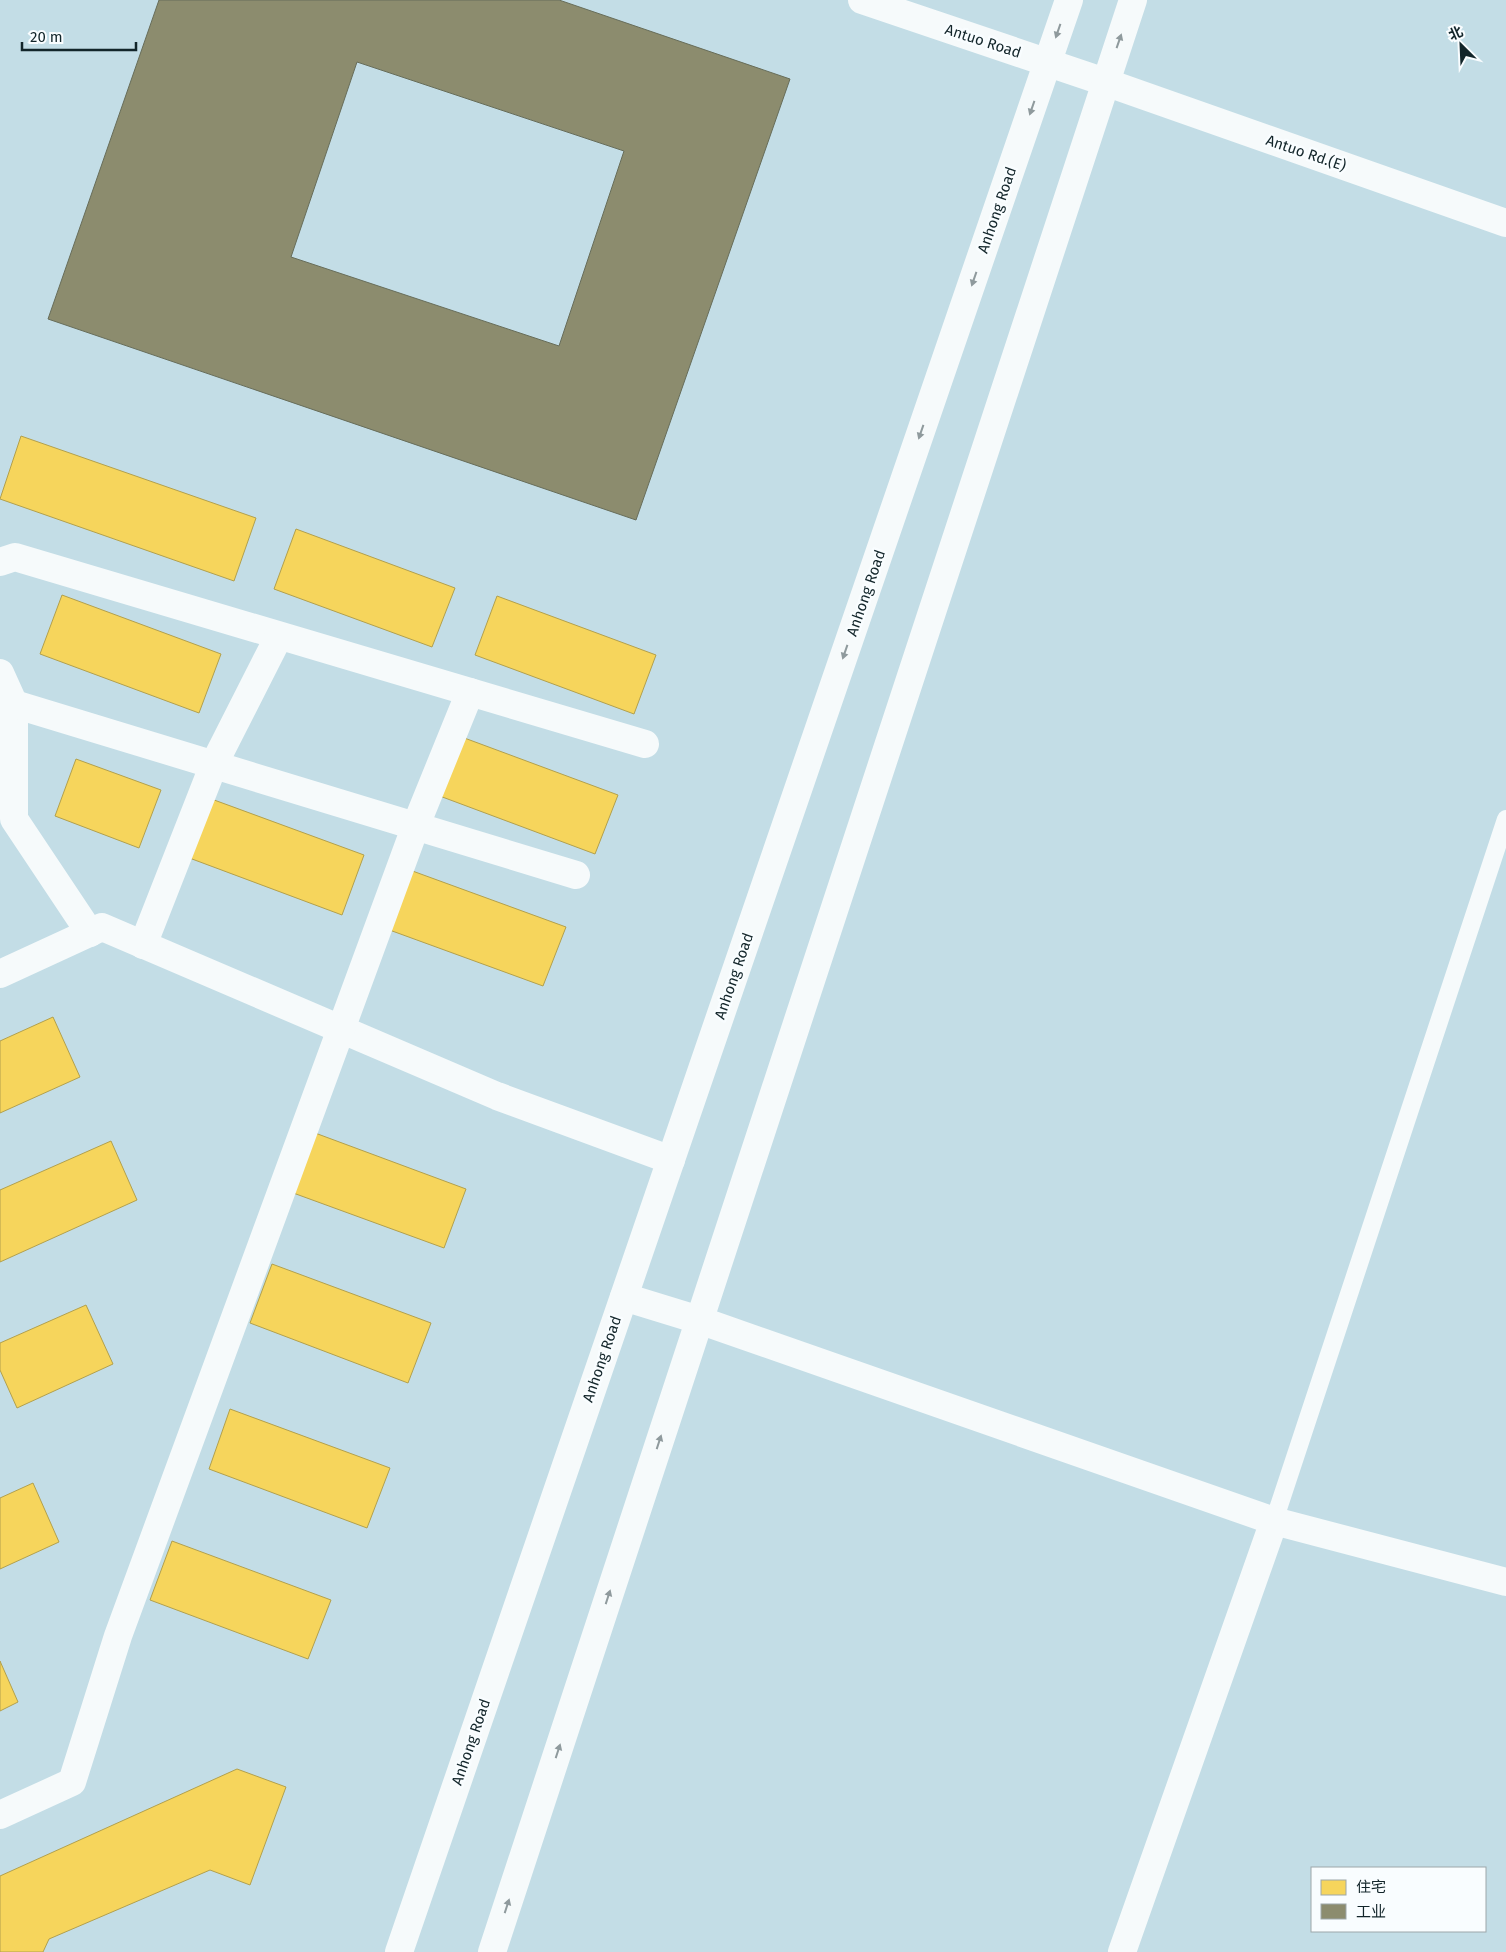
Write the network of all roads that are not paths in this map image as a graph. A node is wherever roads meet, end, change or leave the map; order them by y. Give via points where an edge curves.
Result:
1 (862, 0) edge
2 (1069, 0) edge
3 (1133, 0) edge
4 (1048, 62) junction
5 (1105, 82) junction
6 (1506, 224) edge
7 (0, 562) edge
8 (280, 636) junction
9 (0, 673) edge
10 (470, 692) junction
11 (14, 704) junction
12 (645, 744) dead end
13 (214, 764) junction
14 (1506, 819) edge
15 (416, 825) junction
16 (576, 875) dead end
17 (90, 933) junction
18 (143, 944) junction
19 (0, 974) edge
20 (341, 1029) junction
21 (671, 1160) junction
22 (624, 1297) junction
23 (699, 1320) junction
24 (1274, 1521) junction
25 (1506, 1582) edge
26 (0, 1815) edge
27 (398, 1952) edge
28 (492, 1952) edge
29 (1122, 1952) edge

1 - 4 street, Antuo Road
2 -> 4 street, Anhong Road
5 -> 3 street
4 - 5 street, Antuo Road
4 -> 21 street, Anhong Road
5 - 6 street, Antuo Rd.(E)
5 - 23 street
7 - 8 street via 15,557
8 - 10 street
8 - 13 street
9 - 11 street
10 - 12 street
10 - 15 street
11 - 13 street
11 - 17 street via 14,819
13 - 15 street
13 - 18 street
14 - 24 lane
15 - 16 street
15 - 20 street
17 - 18 street via 102,927
17 - 19 street
18 - 20 street
20 - 21 street via 497,1096
20 - 26 street via 118,1636 72,1782
21 - 22 street, Anhong Road
22 - 23 street
22 - 27 street, Anhong Road
23 - 24 street
28 -> 23 street
24 - 25 street
24 - 29 street

